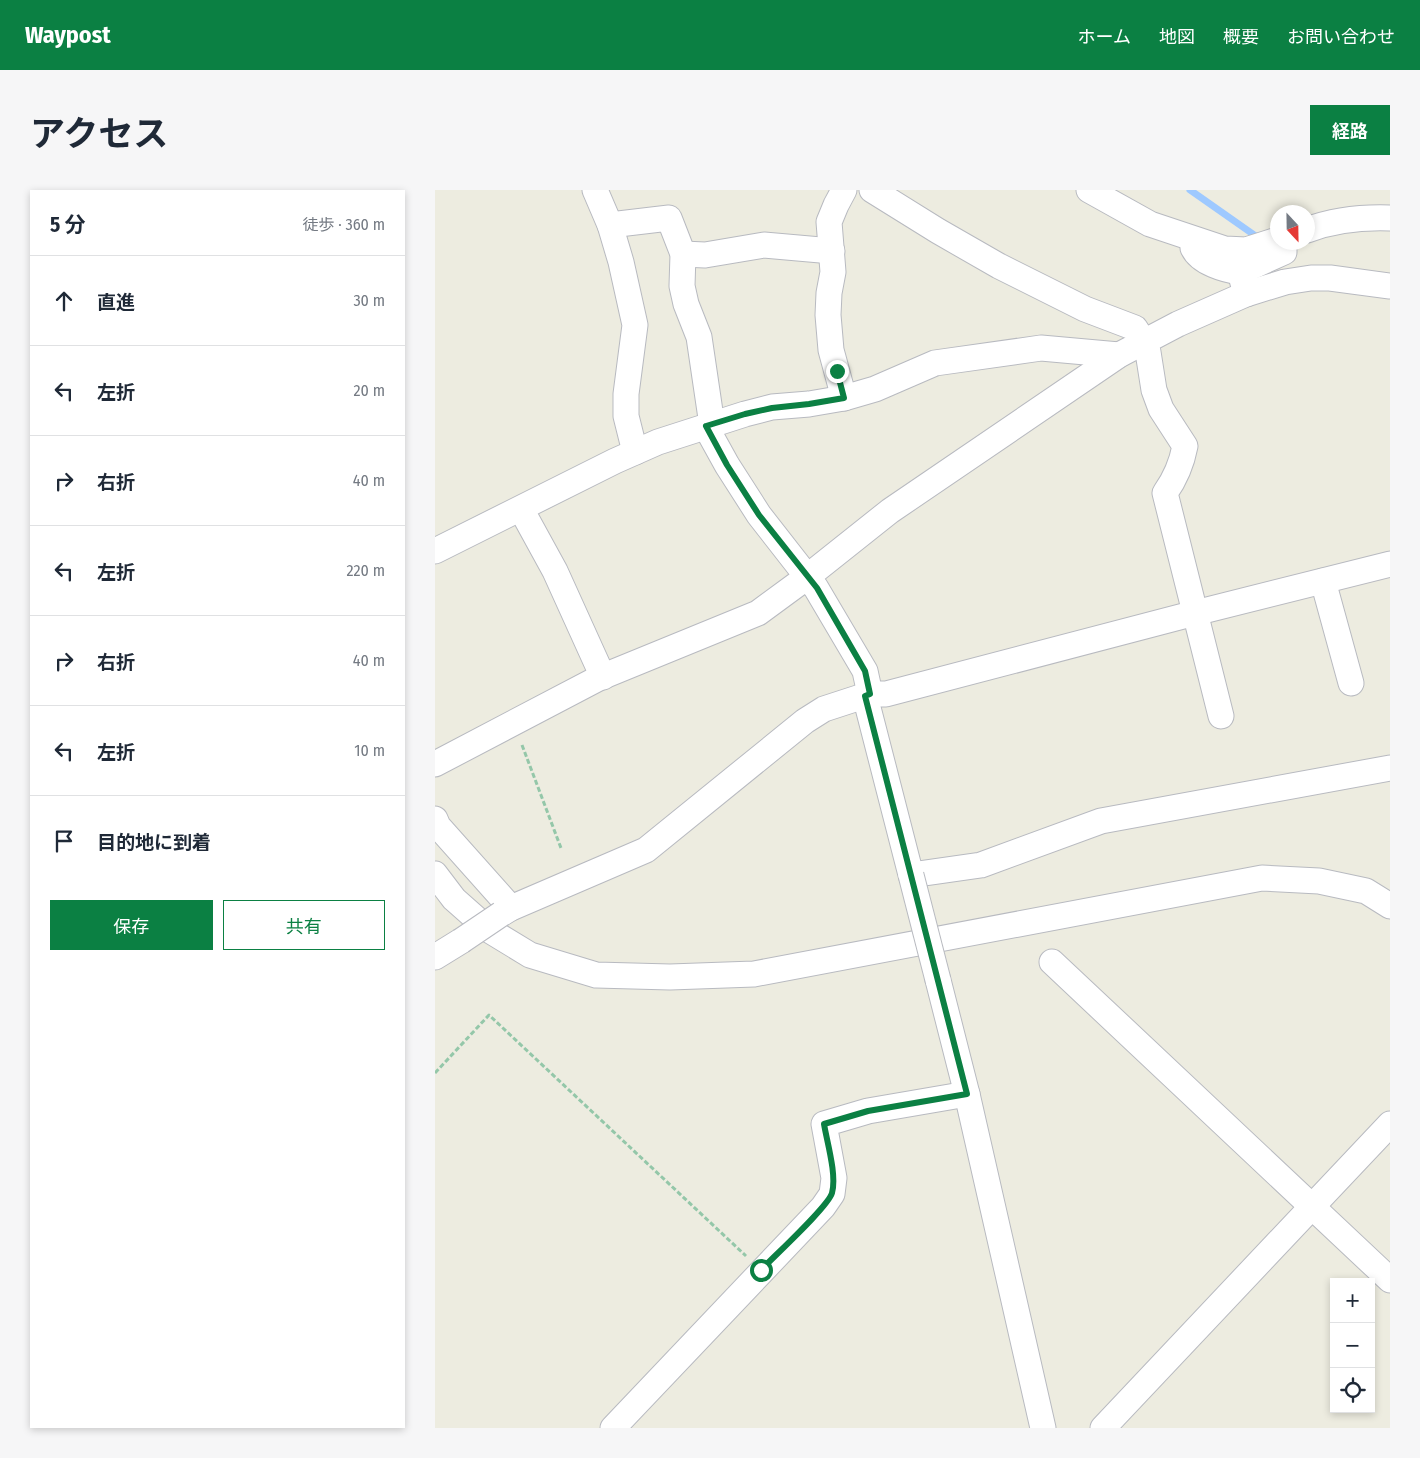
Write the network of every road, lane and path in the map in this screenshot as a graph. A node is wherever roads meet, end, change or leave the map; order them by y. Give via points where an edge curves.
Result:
1 (595, 190) edge
2 (844, 190) edge
3 (872, 190) edge
4 (1089, 190) edge
5 (1390, 218) edge
6 (610, 225) junction
7 (1315, 227) edge
8 (1195, 240) junction
9 (1270, 242) edge
10 (1284, 250) edge
11 (832, 251) junction
12 (683, 254) junction
13 (1243, 283) junction
14 (1390, 286) edge
15 (1144, 342) junction
16 (1119, 356) junction
17 (844, 398) junction
18 (709, 426) junction
19 (635, 452) junction
20 (521, 509) junction
21 (435, 551) edge
22 (1390, 564) edge
23 (807, 577) junction
24 (1323, 581) junction
25 (1195, 613) junction
26 (603, 677) junction
27 (1351, 682) dead end
28 (868, 695) junction
29 (1221, 716) dead end
30 (521, 742) dead end
31 (435, 764) edge
32 (1390, 768) edge
33 (435, 819) edge
34 (561, 848) dead end
35 (435, 874) edge
36 (911, 875) junction
37 (1390, 906) edge
38 (506, 911) junction
39 (435, 957) edge
40 (1053, 962) dead end
41 (435, 1073) edge
42 (967, 1094) junction
43 (1390, 1124) edge
44 (1311, 1207) junction
45 (761, 1270) junction
46 (1390, 1280) edge
47 (613, 1428) edge
48 (1043, 1428) edge
49 (1103, 1428) edge

1 - 6 street
2 - 11 street via 829,222
3 - 15 street via 999,266 1085,309 1135,328
4 - 8 street via 1150,224
5 - 7 street via 1366,218
6 - 12 street via 669,218
6 - 19 street via 635,325 626,401 626,416
8 - 9 street via 1225,249 1246,250
8 - 13 street via 1196,256 1227,270
10 - 13 street
11 - 12 street via 764,245 705,255
11 - 17 street via 828,315 831,350
12 - 18 street via 682,286 699,336
13 - 14 street via 1330,278
13 - 15 street
15 - 16 street
15 - 25 street via 1161,409 1185,446 1173,482 1165,493
16 - 17 street via 1041,348 935,363 875,389
16 - 23 street via 890,511
17 - 18 street via 772,408
18 - 19 street
18 - 23 street via 727,465 750,502
19 - 20 street
20 - 21 street
20 - 26 street via 555,571
22 - 24 street
23 - 26 street via 758,613
23 - 28 street via 817,588 865,671
24 - 25 street
24 - 27 street
25 - 28 street via 886,694
25 - 29 street
26 - 31 street
28 - 36 street
28 - 38 street via 824,709 805,721 645,850
30 - 34 path
32 - 36 street via 1101,821 981,865
33 - 38 street
35 - 37 street via 454,899 489,930 530,955 605,976 669,978 754,974 1262,878 1319,881 1366,891
36 - 42 street, bridge
38 - 39 street, bridge
40 - 44 street
41 - 45 path via 489,1015
42 - 45 street via 868,1111 824,1124 834,1178 832,1194
42 - 48 street
43 - 44 street
44 - 46 street
44 - 49 street
45 - 47 street

